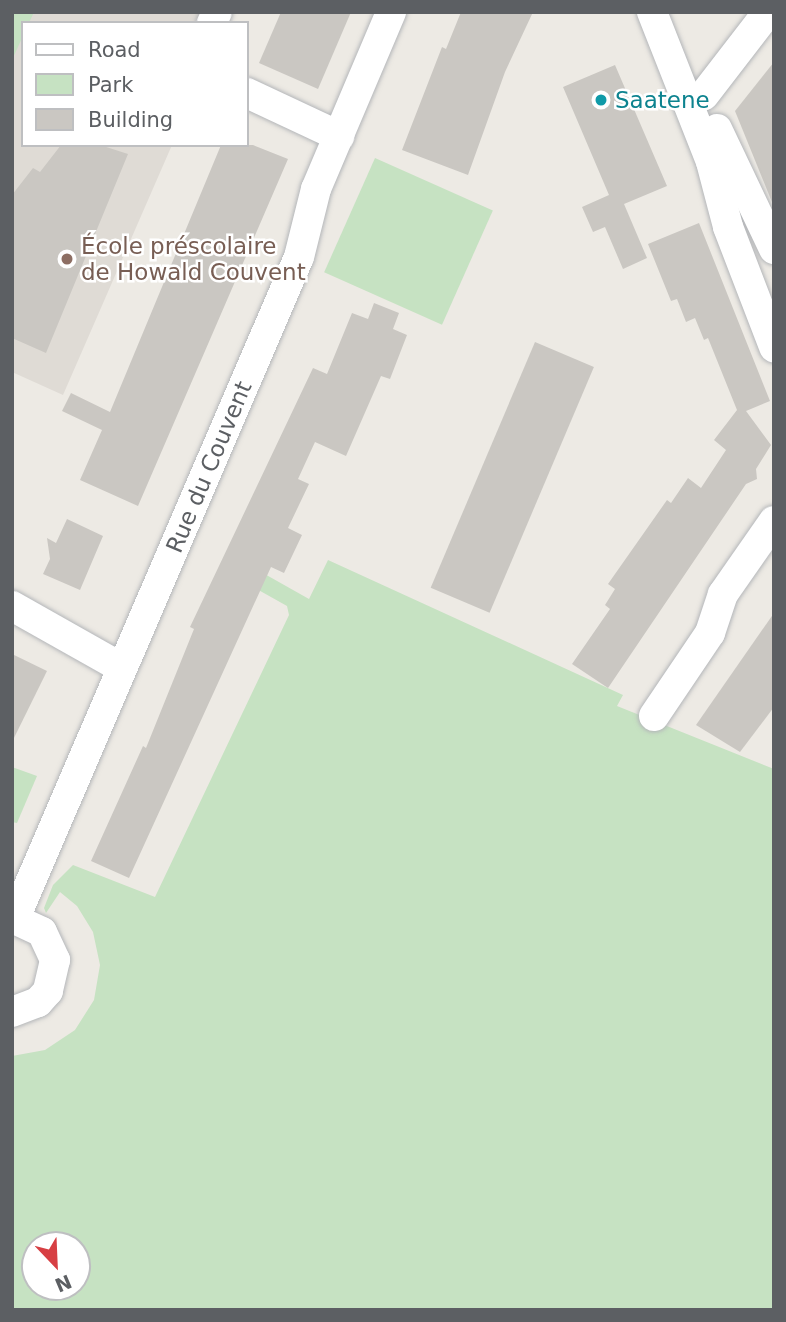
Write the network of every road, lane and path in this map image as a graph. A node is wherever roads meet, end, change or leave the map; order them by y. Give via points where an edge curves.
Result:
1 (391, 12) edge
2 (768, 12) edge
3 (660, 13) edge
4 (696, 92) junction
5 (248, 93) edge
6 (339, 136) junction
7 (719, 158) junction
8 (774, 249) edge
9 (774, 346) edge
10 (774, 521) edge
11 (12, 606) edge
12 (122, 668) junction
13 (654, 716) dead end
14 (14, 918) edge
15 (12, 1012) edge

1 - 6 street, Rue du Couvent
2 - 4 street
3 - 4 street
4 - 7 street
5 - 6 street
6 - 12 street, Rue du Couvent via 316,189 299,257
7 - 8 street
7 - 9 street via 728,227
10 - 13 street via 723,594 710,634
11 - 12 street
12 - 14 street, Rue du Couvent
14 - 15 street, Rue du Couvent via 42,932 55,960 48,991 37,1002

